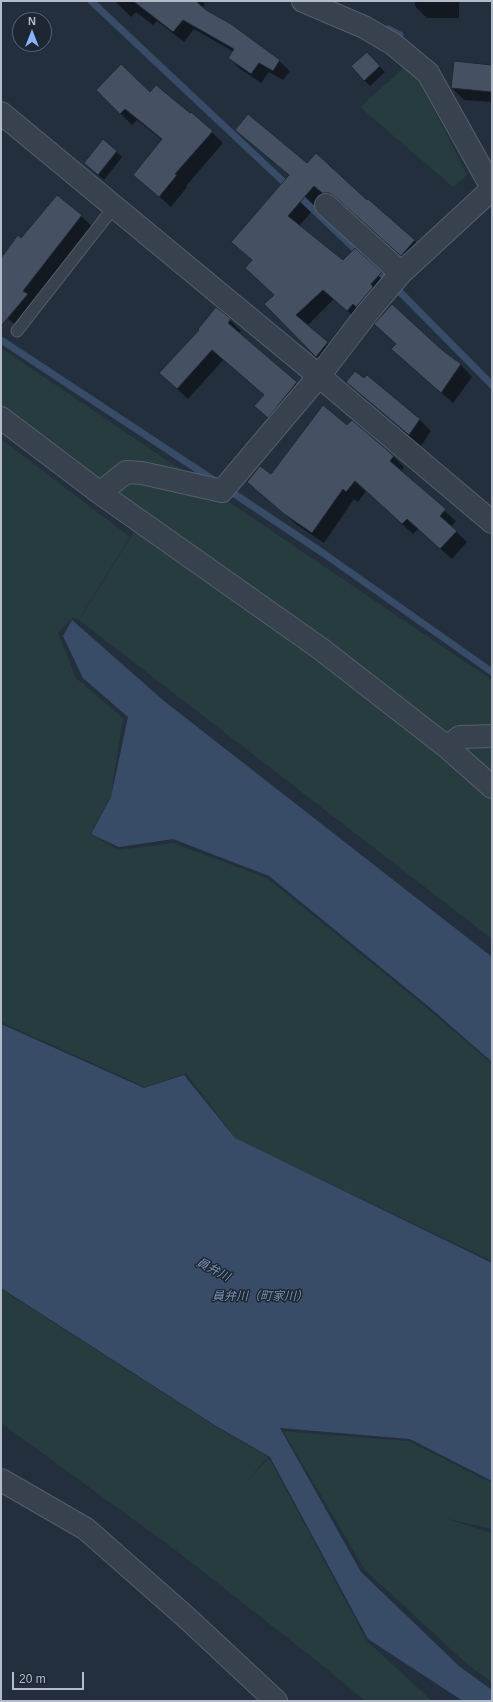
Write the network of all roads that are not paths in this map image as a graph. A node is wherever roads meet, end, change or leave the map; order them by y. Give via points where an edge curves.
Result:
1 (303, 1) edge
2 (1, 113) edge
3 (492, 185) edge
4 (492, 189) edge
5 (326, 206) dead end
6 (114, 207) junction
7 (401, 273) junction
8 (17, 331) dead end
9 (319, 376) junction
10 (1, 418) edge
11 (100, 493) junction
12 (492, 522) edge
13 (492, 736) edge
14 (447, 747) junction
15 (492, 787) edge
16 (1, 1480) edge
17 (276, 1701) edge

1 - 3 street via 364,27 393,44 428,73 486,179
2 - 6 street
4 - 7 street
5 - 7 street
6 - 8 lane
6 - 9 street
7 - 9 street
9 - 11 street via 226,486 126,472
9 - 12 street
10 - 11 street
11 - 14 street via 321,649
13 - 14 street via 460,737
14 - 15 street
16 - 17 street via 86,1530 187,1618

